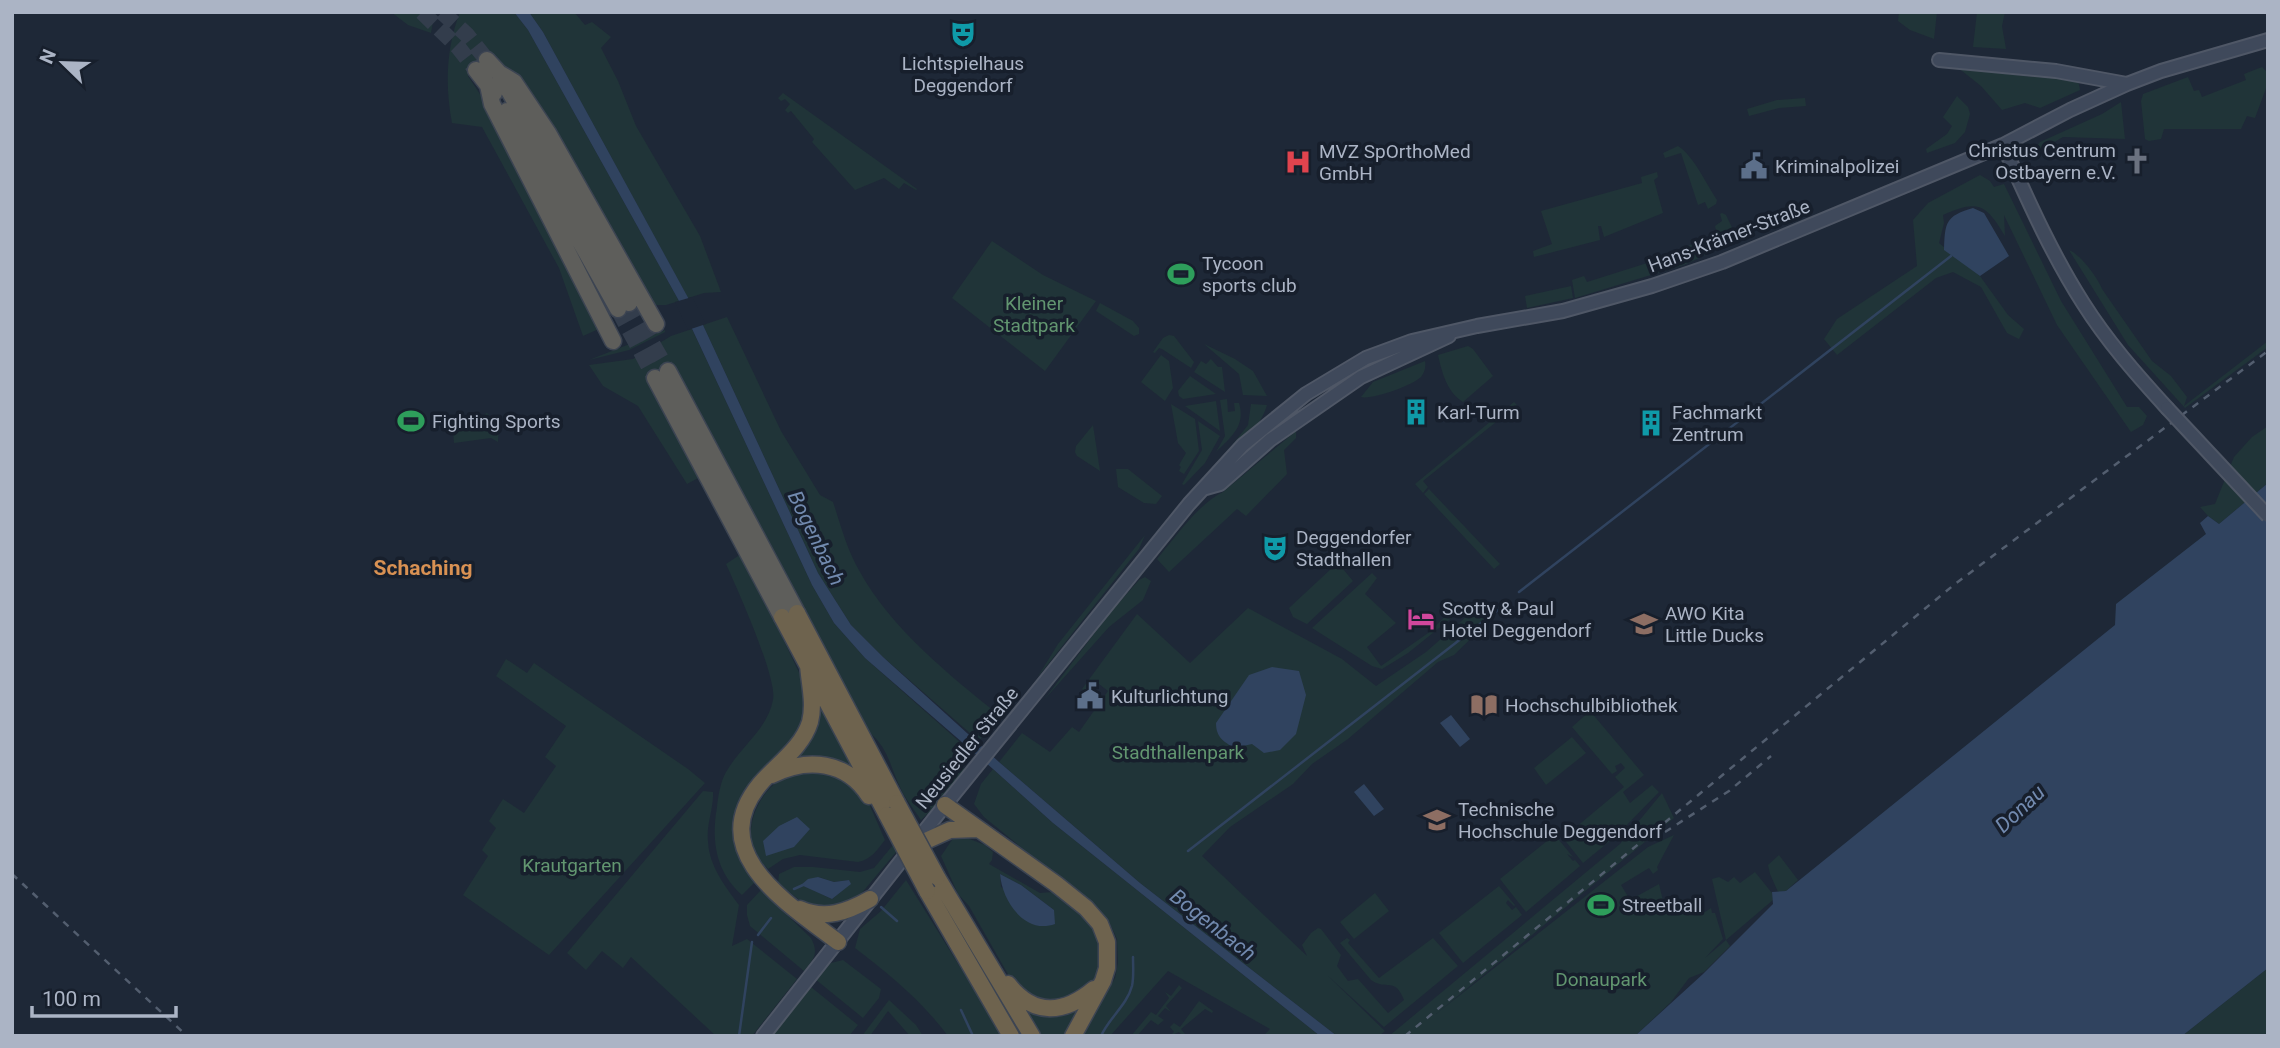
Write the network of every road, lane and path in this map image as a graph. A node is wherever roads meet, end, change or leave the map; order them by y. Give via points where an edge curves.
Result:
1 (2268, 40) edge
2 (1938, 60) dead end
3 (481, 65) tunnel mouth
4 (494, 79) junction
5 (2127, 84) junction
6 (2003, 145) junction
7 (623, 306) tunnel mouth
8 (656, 324) dead end
9 (1458, 330) junction
10 (613, 341) dead end
11 (662, 374) tunnel mouth
12 (1306, 394) joint
13 (1318, 405) joint
14 (1206, 488) junction
15 (2268, 516) edge
16 (790, 615) junction
17 (808, 664) junction
18 (761, 782) junction
19 (945, 805) junction
20 (892, 809) junction
21 (978, 829) junction
22 (910, 848) junction
23 (870, 899) junction
24 (791, 905) junction
25 (838, 942) junction
26 (994, 975) junction
27 (1102, 981) junction
28 (763, 1036) edge
29 (1011, 1036) edge
30 (1032, 1036) edge
31 (1073, 1036) edge

1 - 5 main road, Hans-Krämer-Straße
2 - 5 main road via 2056,71
3 - 4 highway
4 - 7 highway
4 - 8 highway via 514,82 548,133
4 - 10 highway via 492,104
5 - 6 main road, Hans-Krämer-Straße
6 - 9 main road, Hans-Krämer-Straße via 1722,262 1652,286 1563,311
6 - 15 main road, bridge via 2082,303 2123,360
9 - 12 main road, Hans-Krämer-Straße via 1366,358
9 - 13 main road, Hans-Krämer-Straße via 1367,374
11 - 16 highway
12 - 14 main road, Neusiedler Straße via 1243,445
13 - 14 main road, Neusiedler Straße via 1220,484
14 - 19 main road, Neusiedler Straße via 1139,563
16 - 17 highway
16 - 20 highway
17 - 18 highway via 812,710 808,727
17 - 20 highway
18 - 20 highway via 793,766 833,767
18 - 24 highway via 743,819 743,847 755,871
19 - 21 highway
19 - 22 main road, Neusiedler Straße
20 - 26 highway, bridge
20 - 29 highway, bridge via 927,891
21 - 22 highway via 950,830
21 - 27 highway via 1091,912 1108,942 1109,959
22 - 23 main road, Neusiedler Straße
23 - 24 highway via 827,915
23 - 25 main road, Neusiedler Straße
24 - 25 highway
25 - 28 main road, Neusiedler Straße
26 - 27 highway via 1019,997 1044,1009 1074,1004
26 - 30 highway
27 - 31 highway

